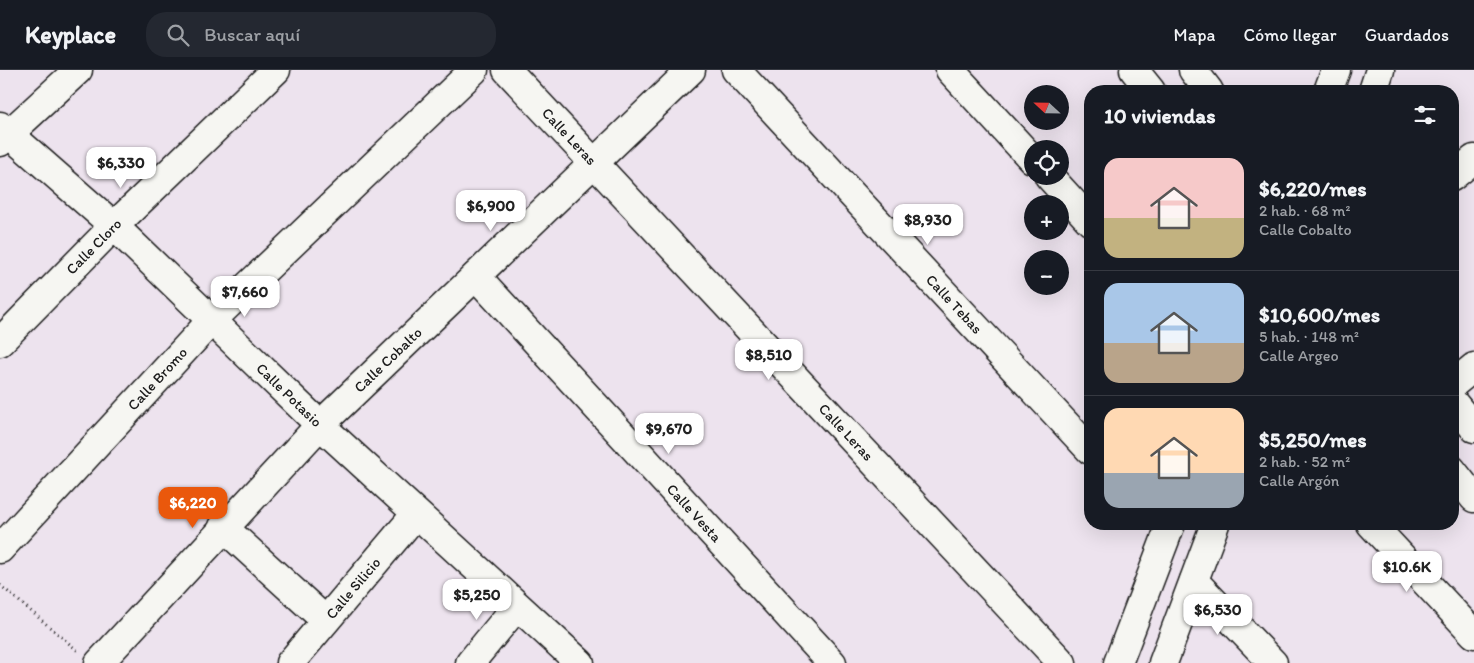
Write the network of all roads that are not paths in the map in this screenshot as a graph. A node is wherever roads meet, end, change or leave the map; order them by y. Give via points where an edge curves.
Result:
1 (78, 70) edge
2 (276, 70) edge
3 (474, 70) edge
4 (507, 70) edge
5 (691, 70) edge
6 (736, 70) edge
7 (950, 70) edge
8 (1134, 70) edge
9 (1192, 70) edge
10 (1336, 70) edge
11 (1380, 70) edge
12 (1146, 85) edge
13 (1204, 85) edge
14 (1330, 85) edge
15 (1375, 85) edge
16 (3, 134) edge
17 (1024, 150) edge
18 (1474, 159) edge
19 (595, 164) junction
20 (1459, 171) edge
21 (1057, 185) edge
22 (1084, 214) edge
23 (114, 226) junction
24 (476, 276) junction
25 (211, 321) junction
26 (0, 342) edge
27 (1474, 368) edge
28 (1459, 380) edge
29 (1459, 410) edge
30 (320, 426) junction
31 (1474, 428) edge
32 (1084, 444) edge
33 (1459, 479) edge
34 (1474, 498) edge
35 (416, 514) junction
36 (223, 527) junction
37 (1165, 530) edge
38 (1213, 530) edge
39 (1377, 530) edge
40 (0, 549) edge
41 (1194, 581) junction
42 (517, 606) junction
43 (326, 620) junction
44 (1474, 634) edge
45 (92, 660) edge
46 (290, 663) edge
47 (470, 663) edge
48 (580, 663) edge
49 (832, 663) edge
50 (1062, 663) edge
51 (1118, 663) edge
52 (1164, 663) edge
53 (1273, 663) edge

1 - 16 street
2 - 23 street, Calle Cloro
3 - 25 street, Calle Bromo
4 - 19 street, Calle Leras
5 - 19 street, Calle Cobalto
6 - 32 street, Calle Tebas
7 - 17 street
8 - 12 street
9 - 13 street
10 - 14 street
11 - 15 street
16 - 23 street, Calle Potasio
18 - 20 street
19 - 24 street, Calle Cobalto
19 - 50 street, Calle Leras
21 - 22 street
23 - 25 street, Calle Potasio
23 - 26 street, Calle Cloro
24 - 30 street, Calle Cobalto
24 - 49 street, Calle Vesta
25 - 30 street, Calle Potasio
25 - 40 street, Calle Bromo
27 - 28 street
29 - 31 street
30 - 35 street, Calle Potasio
30 - 36 street, Calle Cobalto
33 - 34 street
35 - 42 street, Calle Potasio
35 - 43 street, Calle Silicio
36 - 43 street
36 - 45 street, Calle Cobalto
37 - 51 street
38 - 41 street
39 - 44 street
41 - 52 street
41 - 53 street
42 - 47 street
42 - 48 street, Calle Potasio
43 - 46 street, Calle Silicio

